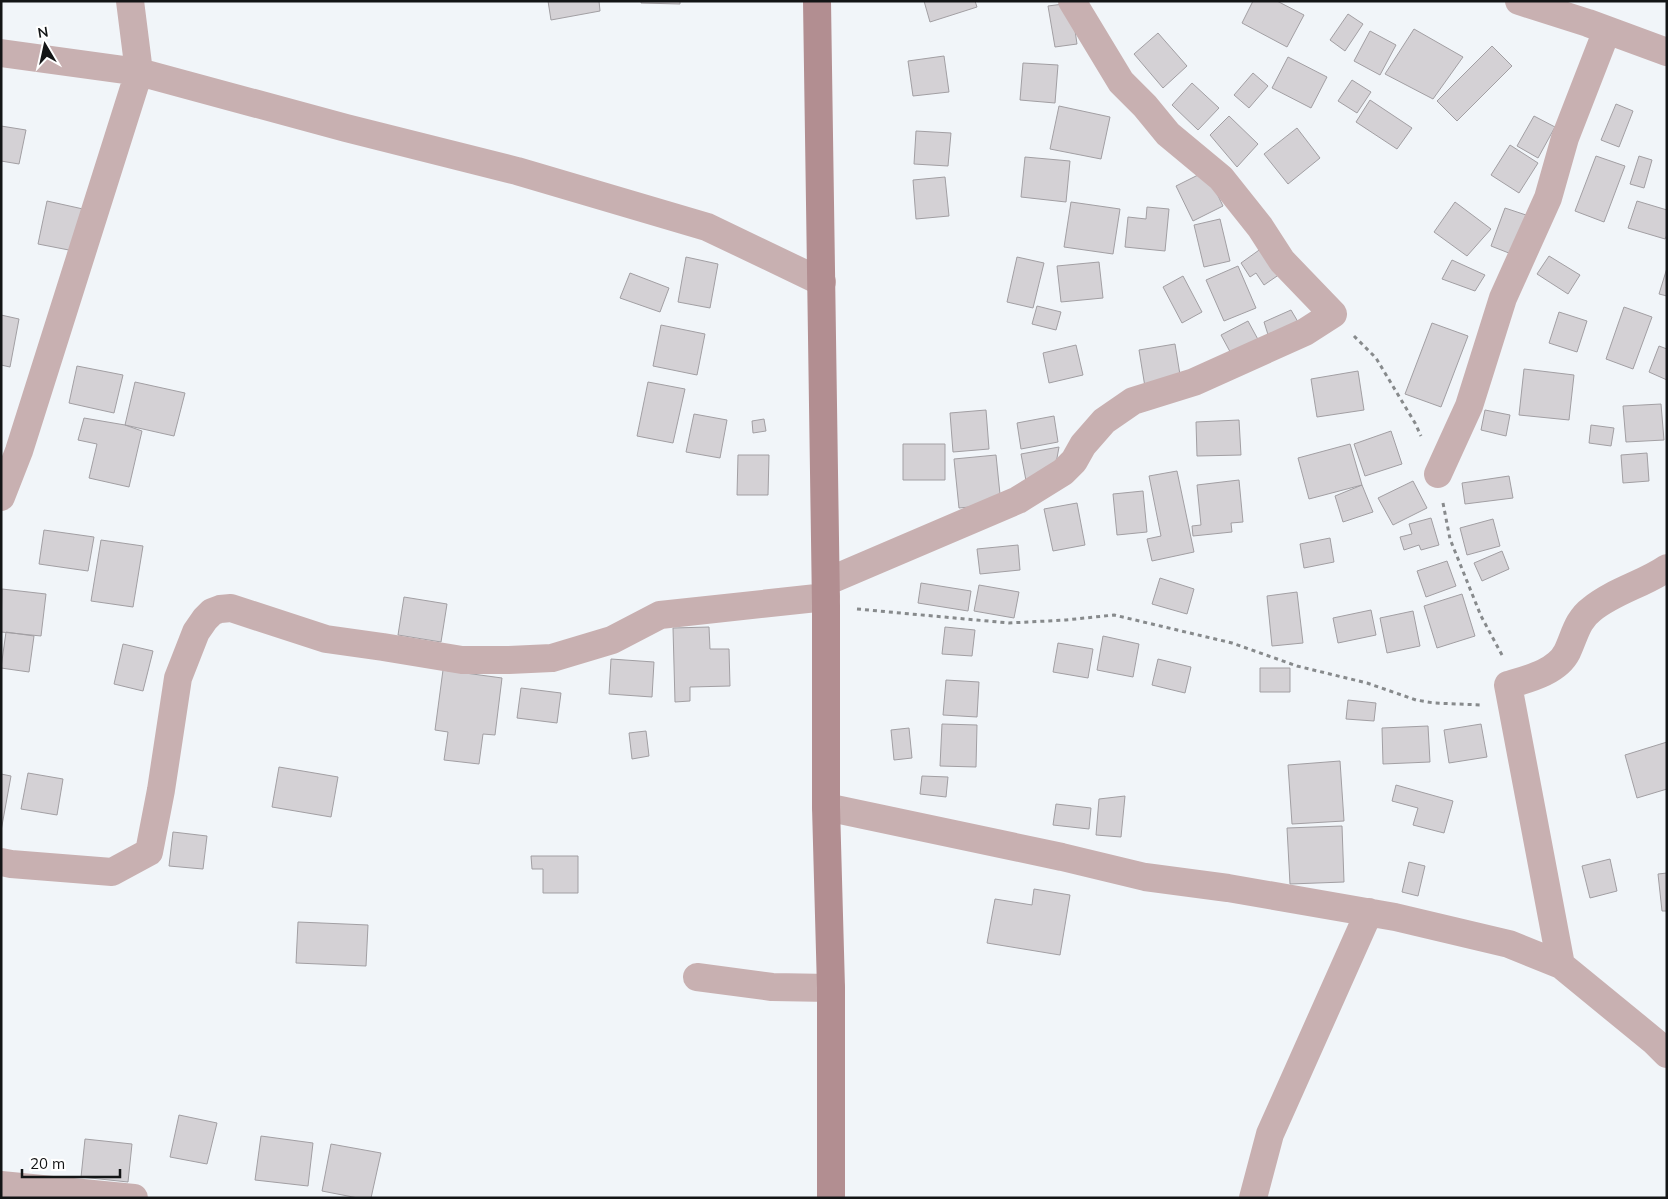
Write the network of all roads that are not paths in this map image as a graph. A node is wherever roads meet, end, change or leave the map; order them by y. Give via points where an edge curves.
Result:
1 (130, 1) edge
2 (817, 1) edge
3 (1072, 1) edge
4 (1518, 1) edge
5 (1607, 30) junction
6 (1667, 52) edge
7 (1, 53) edge
8 (139, 72) junction
9 (822, 282) junction
10 (1438, 474) road end
11 (1, 497) edge
12 (1667, 568) edge
13 (826, 595) junction
14 (826, 807) junction
15 (1, 862) edge
16 (1369, 912) junction
17 (1561, 965) junction
18 (697, 977) dead end
19 (830, 988) junction
20 (1667, 1054) edge
21 (1, 1185) edge
22 (134, 1198) edge
23 (831, 1198) edge
24 (1253, 1198) edge

1 - 8 street
2 - 9 main road
3 - 13 street via 1120,82 1168,134 1221,178 1282,261 1332,314 1305,332 1194,382 1132,401 1104,421 1063,472 1018,500 938,533
4 - 5 street
5 - 6 street
5 - 10 street via 1566,138 1548,198 1503,298 1469,406
7 - 8 street
8 - 9 street via 517,171 707,227
8 - 11 street via 19,451
9 - 13 main road
12 - 17 street via 1593,608 1582,617 1566,654 1553,668 1532,677 1510,696
13 - 14 main road
13 - 15 street via 660,615 612,640 569,653 552,658 509,660 462,660 326,640 231,608 220,609 212,612 196,632 178,678 149,852 112,872
14 - 16 street via 1146,878
14 - 19 main road
16 - 17 street via 1509,944
16 - 24 street via 1270,1134
17 - 20 street
18 - 19 street via 772,986
19 - 23 main road
21 - 22 street

